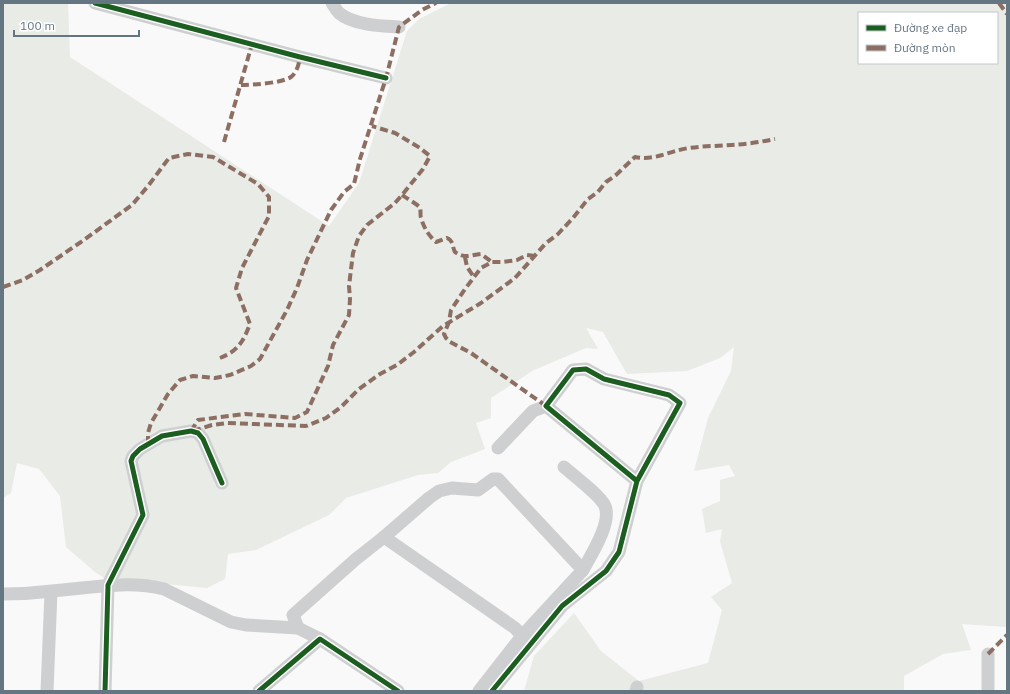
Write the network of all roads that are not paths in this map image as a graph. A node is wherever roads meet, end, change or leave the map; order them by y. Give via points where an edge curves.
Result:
1 (95, 3) edge
2 (332, 3) edge
3 (399, 27) dead end
4 (386, 78) dead end
5 (546, 406) junction
6 (498, 448) dead end
7 (564, 467) dead end
8 (637, 481) junction
9 (222, 483) dead end
10 (384, 537) junction
11 (583, 570) junction
12 (108, 585) junction
13 (52, 592) junction
14 (3, 594) edge
15 (298, 628) junction
16 (522, 636) junction
17 (320, 639) junction
18 (988, 654) dead end
19 (47, 691) edge
20 (105, 691) edge
21 (259, 691) edge
22 (398, 691) edge
23 (479, 691) edge
24 (492, 691) edge
25 (988, 691) edge

1 - 4 street
2 - 3 street via 339,13 350,20
5 - 6 street via 533,411
5 - 8 street
5 - 8 street via 573,370 586,370 604,378 669,395 680,402
7 - 11 street via 601,500 605,507 606,519
8 - 24 street via 619,552 606,571 562,606
9 - 12 street via 198,433 191,431 162,436 140,449 131,461 143,515
10 - 11 street via 439,491 452,488 478,490 493,479 498,479
10 - 15 street via 293,615
10 - 16 street
11 - 16 street
12 - 13 street
12 - 15 street via 164,589 231,622
12 - 20 street
13 - 14 street
13 - 19 street
15 - 17 street
16 - 23 street
17 - 21 street
17 - 22 street
18 - 25 street

